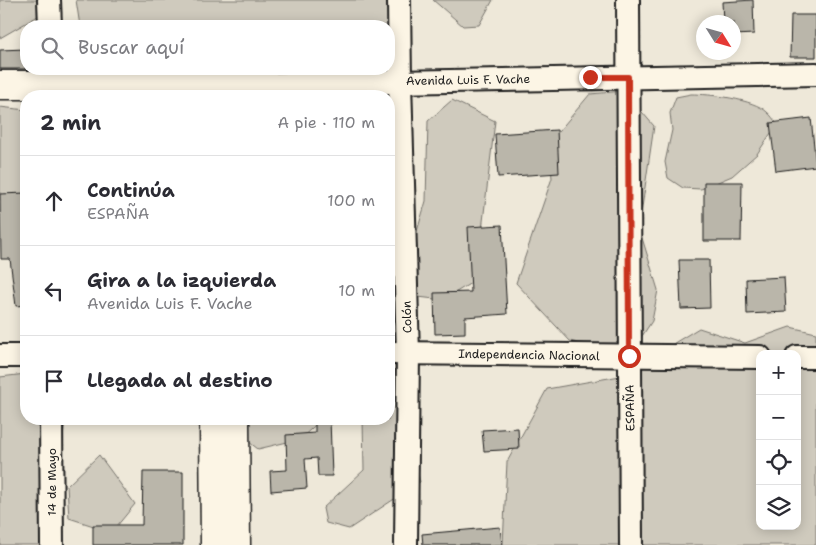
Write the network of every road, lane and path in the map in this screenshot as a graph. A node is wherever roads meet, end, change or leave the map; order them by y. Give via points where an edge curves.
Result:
1 (49, 0) edge
2 (399, 0) edge
3 (628, 0) edge
4 (50, 20) edge
5 (816, 74) edge
6 (628, 77) junction
7 (400, 82) junction
8 (51, 84) edge
9 (0, 85) edge
10 (222, 90) edge
11 (399, 353) edge
12 (0, 356) edge
13 (20, 356) edge
14 (629, 356) junction
15 (756, 357) edge
16 (801, 357) edge
17 (816, 357) edge
18 (51, 425) edge
19 (214, 425) edge
20 (234, 425) edge
21 (52, 545) edge
22 (215, 545) edge
23 (236, 545) edge
24 (406, 545) edge
25 (631, 545) edge

1 - 4 street
2 - 7 street, Colón
3 - 6 street, ESPAÑA
5 - 6 street, Avenida Luis F. Vache
6 - 7 street, Avenida Luis F. Vache
6 - 14 street, ESPAÑA
7 - 10 street, Avenida Luis F. Vache
7 - 11 street, Colón
8 - 9 street, Avenida Luis F. Vache
8 - 10 street, Avenida Luis F. Vache
11 - 14 street, Independencia Nacional
11 - 24 street, Colón
12 - 13 street
14 - 15 street, Independencia Nacional
14 - 25 street, ESPAÑA
16 - 17 street
18 - 21 street, 14 de Mayo
19 - 22 street
20 - 23 street

